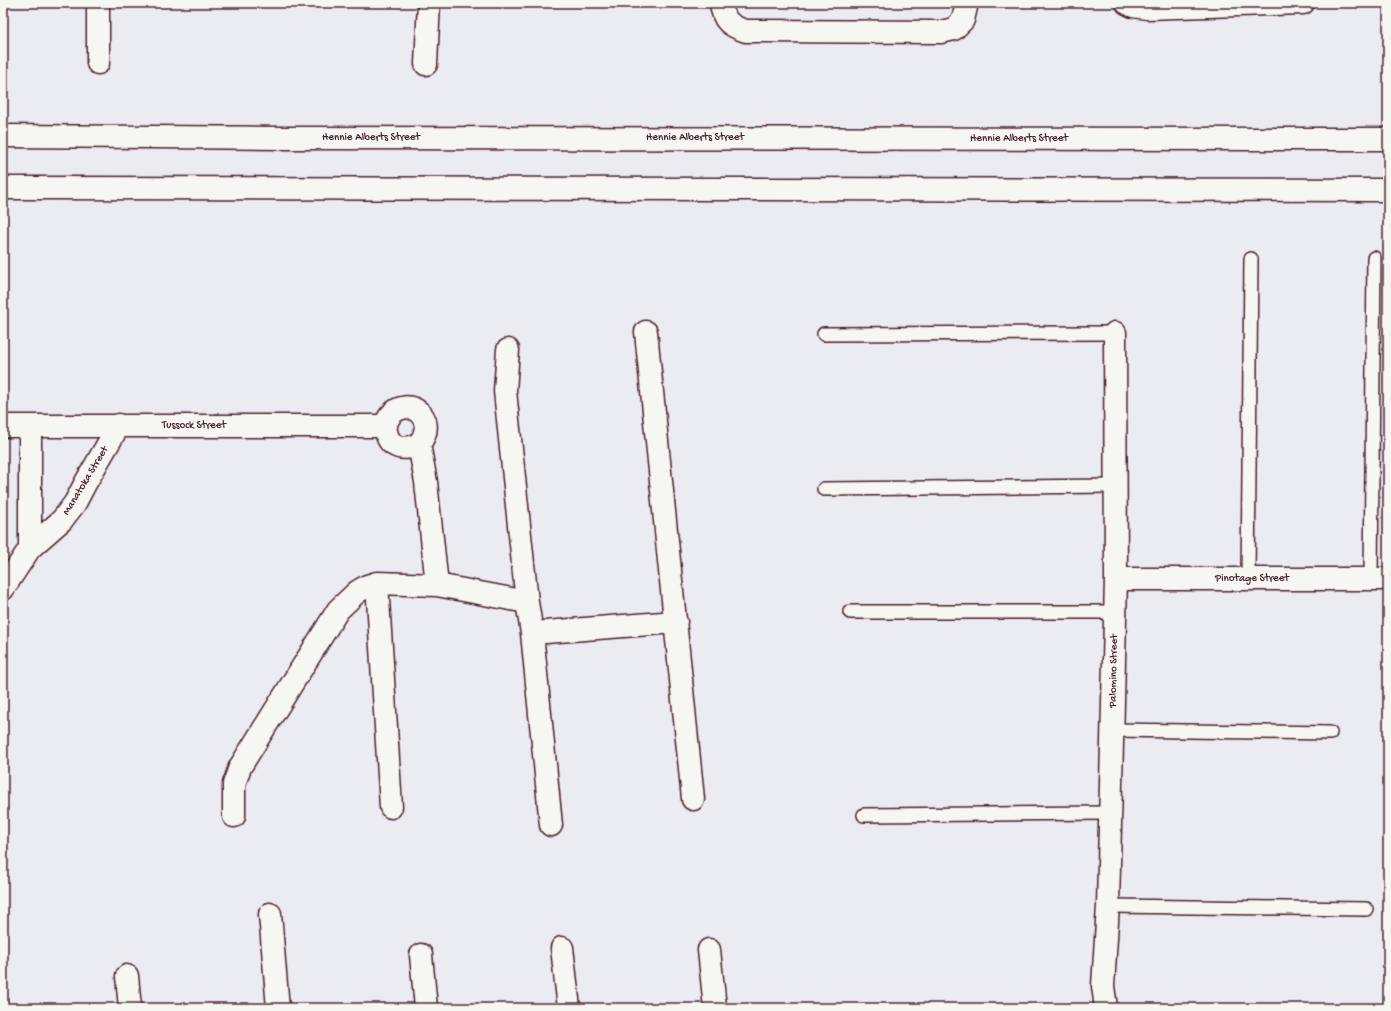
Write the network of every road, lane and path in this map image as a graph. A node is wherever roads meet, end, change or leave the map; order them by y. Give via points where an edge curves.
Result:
1 (98, 3) edge
2 (429, 3) edge
3 (721, 3) edge
4 (967, 3) edge
5 (1127, 3) edge
6 (1303, 3) edge
7 (98, 62) dead end
8 (426, 64) dead end
9 (3, 136) edge
10 (1388, 139) edge
11 (3, 188) edge
12 (1388, 190) edge
13 (1374, 258) dead end
14 (1251, 259) dead end
15 (646, 332) dead end
16 (1115, 333) joint
17 (824, 334) dead end
18 (508, 350) dead end
19 (119, 425) junction
20 (3, 426) edge
21 (30, 426) junction
22 (385, 426) junction
23 (419, 444) junction
24 (1115, 486) junction
25 (824, 489) dead end
26 (30, 548) junction
27 (1116, 579) junction
28 (1248, 579) junction
29 (1380, 579) edge
30 (377, 583) junction
31 (437, 585) junction
32 (3, 588) edge
33 (527, 602) junction
34 (850, 612) dead end
35 (1115, 612) junction
36 (676, 622) junction
37 (532, 633) junction
38 (1113, 730) junction
39 (1330, 733) dead end
40 (693, 799) dead end
41 (391, 807) dead end
42 (1110, 813) junction
43 (864, 815) dead end
44 (234, 816) dead end
45 (551, 825) dead end
46 (1108, 906) junction
47 (1366, 909) dead end
48 (270, 914) dead end
49 (562, 948) dead end
50 (709, 950) dead end
51 (422, 955) dead end
52 (127, 976) dead end
53 (130, 1008) edge
54 (278, 1008) edge
55 (426, 1008) edge
56 (569, 1008) edge
57 (715, 1008) edge
58 (1106, 1008) edge

1 - 7 street
2 - 8 street
3 - 4 street via 724,18 734,27 746,31 933,32 954,29 964,20
5 - 6 street via 1147,8
9 - 10 street, Hennie Alberts Street
11 - 12 street
13 - 29 lane
14 - 28 lane
15 - 36 street
16 - 17 lane
16 - 24 street, Palomino Street
18 - 33 street via 505,391
19 - 21 street, Tussock Street
19 - 22 street, Tussock Street
19 - 26 street, Manatoka Street via 75,503 62,520
20 - 21 street, Tussock Street
21 - 26 street
22 - 23 street via 390,442 397,446 404,449
22 - 23 street via 393,412 408,407 415,410 426,422 426,434
23 - 31 street via 426,482
24 - 25 lane
24 - 27 street, Palomino Street
26 - 32 street, Manatoka Street
27 - 28 street, Pinotage Street
27 - 35 street, Palomino Street
28 - 29 street, Pinotage Street
30 - 31 street
30 - 41 street
30 - 44 street via 357,592 338,610 240,767 234,784
31 - 33 street
33 - 37 street
34 - 35 lane
35 - 38 street, Palomino Street
36 - 37 street
36 - 40 street
37 - 45 street
38 - 39 lane
38 - 42 street, Palomino Street
42 - 43 lane
42 - 46 street, Palomino Street
46 - 47 lane
46 - 58 street, Palomino Street via 1103,986
48 - 54 street
49 - 56 street
50 - 57 street
51 - 55 street
52 - 53 street

